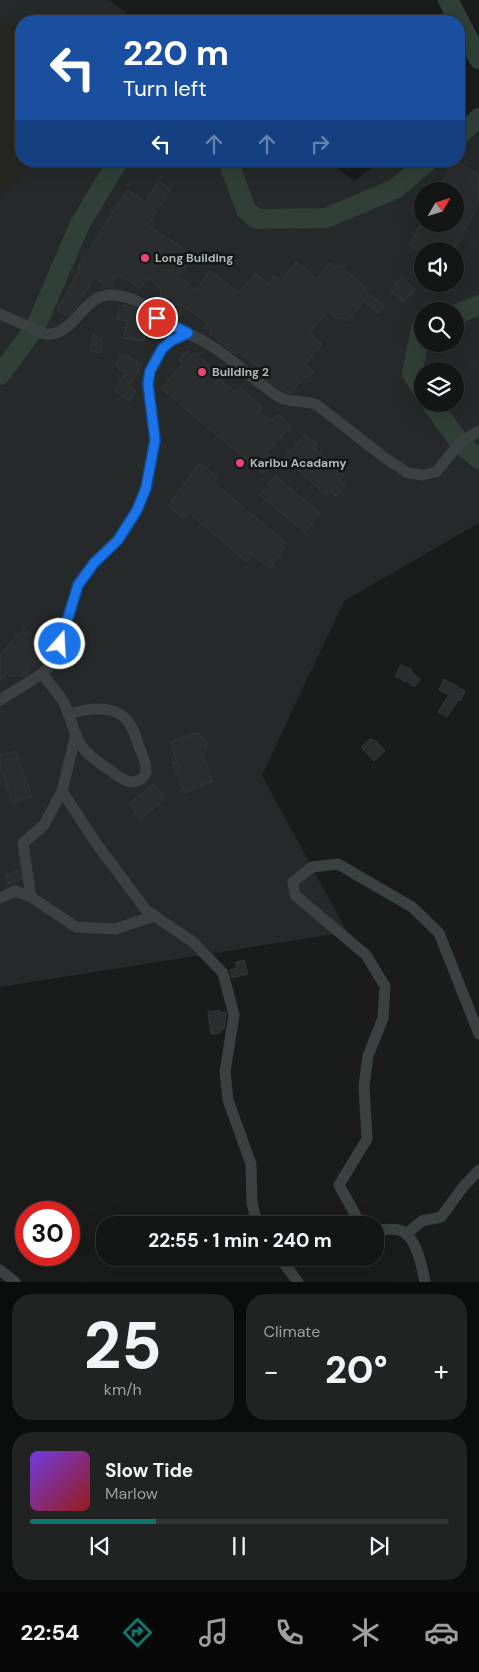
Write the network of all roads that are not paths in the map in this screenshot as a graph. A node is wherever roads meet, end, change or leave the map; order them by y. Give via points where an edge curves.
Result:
1 (5, 316) edge
2 (188, 333) junction
3 (479, 431) edge
4 (42, 674) junction
5 (0, 700) edge
6 (68, 714) junction
7 (76, 734) junction
8 (62, 791) junction
9 (31, 897) junction
10 (0, 898) edge
11 (155, 916) junction
12 (479, 1034) edge
13 (479, 1170) edge
14 (255, 1216) edge
15 (356, 1216) edge
16 (384, 1230) edge
17 (406, 1234) junction
18 (286, 1266) edge
19 (0, 1270) edge
20 (14, 1282) edge
21 (298, 1282) edge
22 (425, 1282) edge

1 - 2 street via 53,335 94,301 108,295 144,304 157,318
2 - 3 street via 213,347 281,398 317,405 408,473 423,475 436,472 460,443
2 - 4 street via 162,349 150,371 148,384 155,440 146,488 137,510 118,540 94,563 78,585 60,644
4 - 5 street
4 - 6 street via 63,701
6 - 7 street
6 - 7 street via 86,709 103,710 116,712 125,718 133,729 146,767 145,774 135,782 127,781 84,750
7 - 8 street
8 - 9 street via 44,825 23,843
8 - 11 street via 96,843 146,910
9 - 10 street via 15,891
9 - 11 street via 76,928 115,929
11 - 14 street via 193,942 224,973 234,1014 225,1072 228,1100 251,1164
12 - 15 street via 440,933 412,906 338,864 312,867 294,882 295,895 366,954 385,986 383,1018 368,1056 365,1076 367,1139 339,1185
13 - 17 street via 441,1216 422,1221
16 - 17 street via 400,1230
17 - 22 street via 420,1260
18 - 21 street
19 - 20 street

